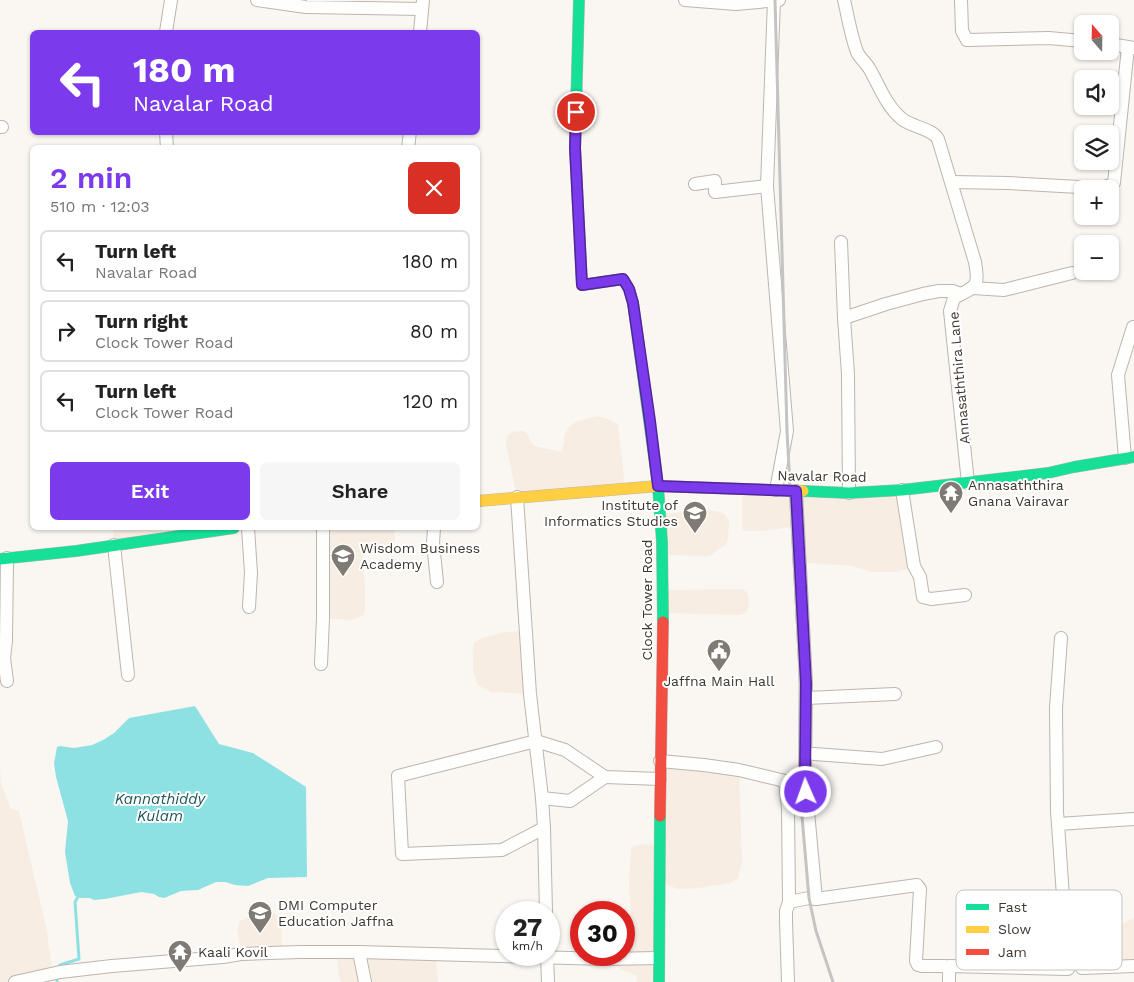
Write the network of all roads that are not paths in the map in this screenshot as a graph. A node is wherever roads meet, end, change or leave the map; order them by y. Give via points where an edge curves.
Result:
1 (172, 0) edge
2 (258, 0) edge
3 (580, 0) edge
4 (684, 0) edge
5 (689, 0) edge
6 (776, 0) edge
7 (844, 0) edge
8 (961, 0) edge
9 (422, 4) edge
10 (166, 30) edge
11 (420, 30) edge
12 (1074, 40) edge
13 (1131, 47) edge
14 (952, 182) junction
15 (695, 184) dead end
16 (767, 186) junction
17 (841, 242) dead end
18 (1072, 273) dead end
19 (967, 291) junction
20 (844, 318) junction
21 (1133, 327) edge
22 (1130, 458) edge
23 (968, 483) junction
24 (658, 486) junction
25 (776, 490) junction
26 (902, 490) junction
27 (796, 491) junction
28 (849, 493) junction
29 (517, 498) junction
30 (480, 502) edge
31 (198, 530) edge
32 (248, 530) edge
33 (323, 530) edge
34 (434, 530) edge
35 (114, 545) junction
36 (4, 558) edge
37 (437, 582) dead end
38 (965, 595) dead end
39 (249, 607) dead end
40 (1060, 638) dead end
41 (321, 664) dead end
42 (128, 675) dead end
43 (7, 681) dead end
44 (895, 694) dead end
45 (806, 698) junction
46 (536, 741) junction
47 (936, 747) dead end
48 (814, 754) dead end
49 (660, 761) junction
50 (605, 777) junction
51 (660, 779) junction
52 (785, 781) junction
53 (542, 798) junction
54 (807, 804) junction
55 (1134, 819) edge
56 (1058, 824) junction
57 (544, 828) junction
58 (1063, 890) edge
59 (816, 899) junction
60 (546, 901) edge
61 (789, 902) junction
62 (360, 952) junction
63 (495, 955) edge
64 (560, 957) edge
65 (658, 958) junction
66 (547, 966) edge
67 (945, 966) dead end
68 (956, 966) edge
69 (15, 982) edge
70 (365, 982) edge
71 (548, 982) edge
72 (659, 982) edge
73 (788, 982) edge
74 (949, 982) edge

1 - 10 street
2 - 9 street via 306,7
3 - 24 street, Clock Tower Road via 575,148 582,285 623,279 629,289
4 - 5 street
5 - 6 street via 736,4
6 - 16 street
7 - 14 street, Annasaththira Lane via 858,55 895,112 909,124 936,135
8 - 12 street via 962,31 967,40
9 - 11 street
13 - 14 street via 1114,183 1097,188
14 - 19 street, Annasaththira Lane via 978,275 977,282
15 - 16 street via 715,181 715,192
16 - 25 street via 788,431
17 - 20 street
18 - 19 street via 1004,290
19 - 20 street via 923,294
19 - 23 street, Annasaththira Lane via 954,298 950,311
20 - 28 street
21 - 22 street via 1118,375
22 - 23 street, Navalar Road
23 - 26 street, Navalar Road
24 - 25 street, Navalar Road
24 - 29 street, Navalar Road
24 - 49 street, Clock Tower Road via 663,613
25 - 27 street, Navalar Road
26 - 28 street, Navalar Road
26 - 38 street via 914,566 920,577 923,597
27 - 28 street, Navalar Road
27 - 45 street
29 - 30 street, Navalar Road
29 - 46 street
31 - 35 street
32 - 39 street
33 - 41 street
34 - 37 street
35 - 36 street
35 - 42 street
36 - 43 street
40 - 56 street via 1056,708
44 - 45 street
45 - 54 street
46 - 50 street via 565,750
46 - 53 street
46 - 57 street via 398,776 402,854 502,850
47 - 48 street via 882,759
49 - 51 street, Clock Tower Road
49 - 52 street via 739,770
50 - 51 street
50 - 53 street via 570,800
51 - 65 street, Clock Tower Road
52 - 54 street via 800,793
52 - 61 street
53 - 57 street
54 - 59 street
55 - 56 street
56 - 58 street
57 - 60 street
59 - 61 street
59 - 67 street via 917,884 920,889 916,961 922,966
61 - 73 street via 786,911
62 - 63 street
62 - 69 street via 241,954 60,972
62 - 70 street
64 - 65 street
65 - 72 street, Clock Tower Road
66 - 71 street
68 - 74 street via 949,966

